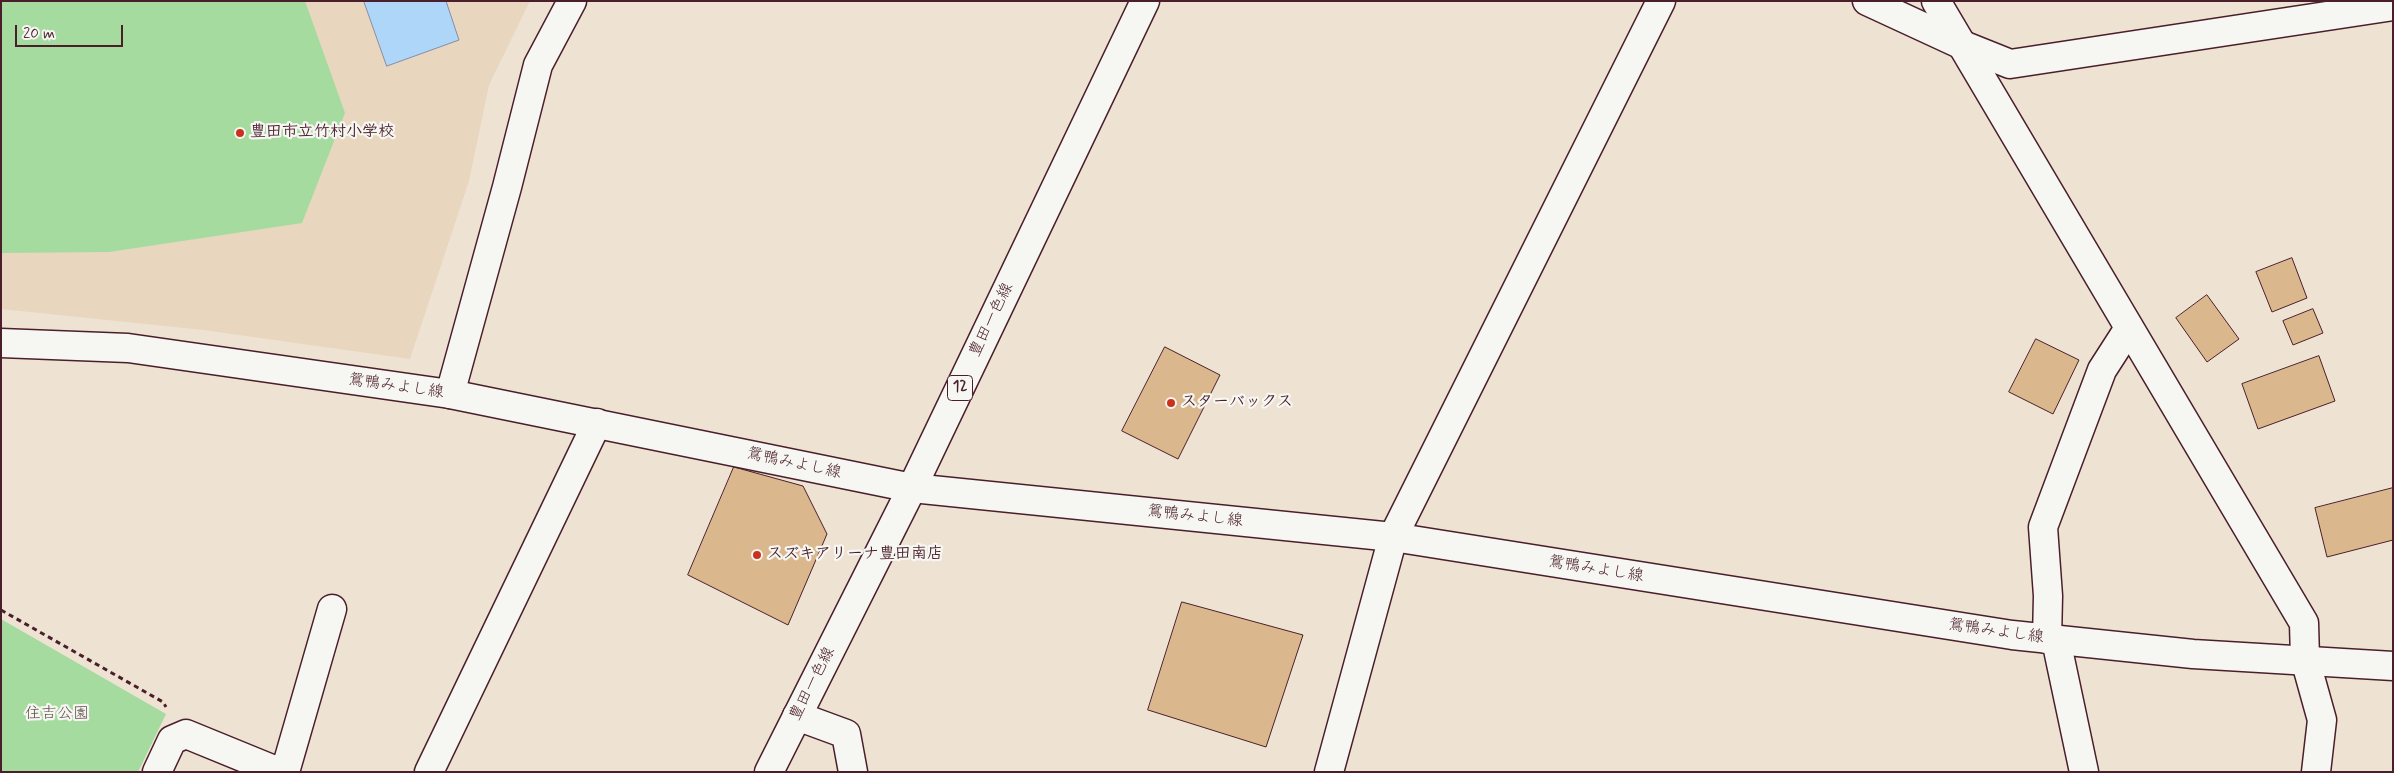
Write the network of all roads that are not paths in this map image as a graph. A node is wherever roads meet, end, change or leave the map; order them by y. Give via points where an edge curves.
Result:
1 (572, 1) edge
2 (1145, 1) edge
3 (1660, 1) edge
4 (1867, 1) edge
5 (1936, 1) edge
6 (2393, 6) edge
7 (1960, 44) junction
8 (2128, 328) junction
9 (1, 343) edge
10 (450, 394) junction
11 (597, 423) junction
12 (912, 488) junction
13 (1393, 537) junction
14 (332, 609) dead end
15 (2052, 639) junction
16 (2305, 659) junction
17 (2393, 666) edge
18 (797, 716) junction
19 (158, 772) edge
20 (278, 772) edge
21 (285, 772) edge
22 (429, 772) edge
23 (769, 772) edge
24 (853, 772) edge
25 (1329, 772) edge
26 (2084, 772) edge
27 (2316, 772) edge

1 - 10 street via 538,65
2 - 12 street, 豊田一色線 / 12
3 - 13 street
4 - 7 street
5 - 7 street
6 - 7 street via 2010,64
7 - 8 street
8 - 15 street via 2102,370 2043,527
8 - 16 street via 2304,623
9 - 10 street, 鴛鴨みよし線 via 128,348
10 - 11 street, 鴛鴨みよし線
11 - 12 street, 鴛鴨みよし線
11 - 22 street
12 - 13 street, 鴛鴨みよし線
12 - 18 street, 豊田一色線 / 12
13 - 15 street, 鴛鴨みよし線 via 2002,634
13 - 25 street
14 - 21 street
15 - 16 street, 鴛鴨みよし線 via 2193,654
15 - 26 street
16 - 17 street, 鴛鴨みよし線
16 - 27 street via 2322,720
18 - 23 street, 豊田一色線 / 12
18 - 24 street via 846,734
19 - 20 street via 172,740 186,734

